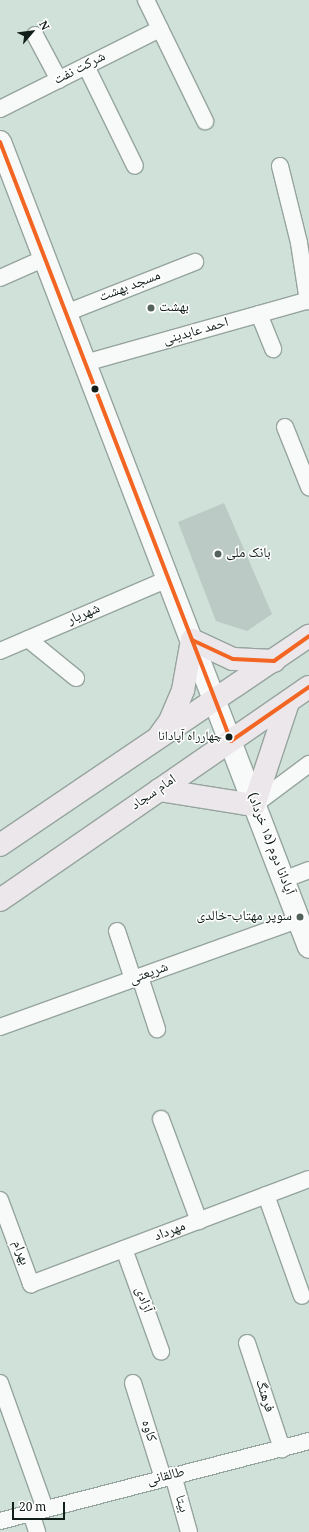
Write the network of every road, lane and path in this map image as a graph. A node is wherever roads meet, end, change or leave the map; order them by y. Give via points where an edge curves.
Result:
1 (146, 0) edge
2 (160, 29) junction
3 (35, 35) dead end
4 (86, 66) junction
5 (58, 80) junction
6 (0, 109) edge
7 (205, 121) dead end
8 (0, 142) edge
9 (135, 166) dead end
10 (280, 166) dead end
11 (45, 258) junction
12 (195, 262) dead end
13 (0, 278) edge
14 (308, 301) edge
15 (66, 313) junction
16 (259, 314) junction
17 (273, 348) dead end
18 (85, 363) junction
19 (285, 427) dead end
20 (309, 487) edge
21 (168, 579) junction
22 (309, 636) edge
23 (28, 639) junction
24 (192, 640) junction
25 (0, 651) edge
26 (274, 661) junction
27 (76, 678) dead end
28 (309, 687) edge
29 (216, 701) junction
30 (288, 702) junction
31 (157, 740) junction
32 (231, 741) junction
33 (309, 764) edge
34 (159, 790) junction
35 (254, 805) junction
36 (0, 845) edge
37 (309, 870) edge
38 (283, 880) junction
39 (0, 900) edge
40 (298, 920) junction
41 (117, 931) dead end
42 (309, 947) edge
43 (137, 978) junction
44 (0, 1027) edge
45 (157, 1029) dead end
46 (161, 1119) dead end
47 (309, 1179) edge
48 (266, 1195) junction
49 (0, 1200) edge
50 (199, 1220) junction
51 (124, 1249) junction
52 (32, 1284) joint
53 (302, 1296) dead end
54 (247, 1343) dead end
55 (161, 1351) dead end
56 (0, 1383) edge
57 (133, 1383) dead end
58 (309, 1441) edge
59 (282, 1449) junction
60 (168, 1477) junction
61 (38, 1511) junction
62 (0, 1521) edge
63 (37, 1532) edge
64 (190, 1532) edge

1 - 2 street
2 - 4 street, شرکت نفت
2 - 7 street
3 - 5 street
4 - 5 street, شرکت نفت
4 - 9 street
5 - 6 street, شرکت نفت
8 - 11 main road
10 - 14 street, احمد عابدینی via 299,243
11 - 13 street
11 - 15 main road
12 - 15 street, مسجد بهشت
14 - 16 street, احمد عابدینی
15 - 18 main road
16 - 17 street
16 - 18 street, احمد عابدینی
18 - 21 main road
19 - 20 street
21 - 23 street, شهریار
21 - 24 main road
22 - 26 main road
23 - 25 street, شهریار
23 - 27 street
24 - 26 main road via 233,659
24 - 29 main road
24 - 31 main road via 183,690 170,721
26 - 29 main road
28 - 30 main road, امام سجاد
29 - 31 main road
29 - 32 main road
30 - 32 main road, امام سجاد
30 - 35 main road
31 - 36 main road
32 - 34 main road, امام سجاد
32 - 35 main road, آپادانا دوم (۱۵ خرداد)
33 - 35 street
34 - 35 main road
34 - 39 main road, امام سجاد
35 - 38 main road, آپادانا دوم (۱۵ خرداد)
37 - 38 street
38 - 40 main road, آپادانا دوم (۱۵ خرداد)
40 - 42 main road, آپادانا دوم (۱۵ خرداد)
40 - 43 street, شریعتی
41 - 43 street
43 - 44 street, شریعتی
43 - 45 street
46 - 50 street
47 - 48 street, مهرداد
48 - 50 street, مهرداد
48 - 53 street
49 - 52 street, بهرام
50 - 51 street, مهرداد
51 - 52 street, مهرداد
51 - 55 street, آزادی
54 - 59 street, فرهنگ
56 - 61 street
57 - 60 street, کاوه
58 - 59 street, طالقانی
59 - 60 street, طالقانی
60 - 61 street, طالقانی
60 - 64 street, بیتا
61 - 62 street, طالقانی
61 - 63 street

